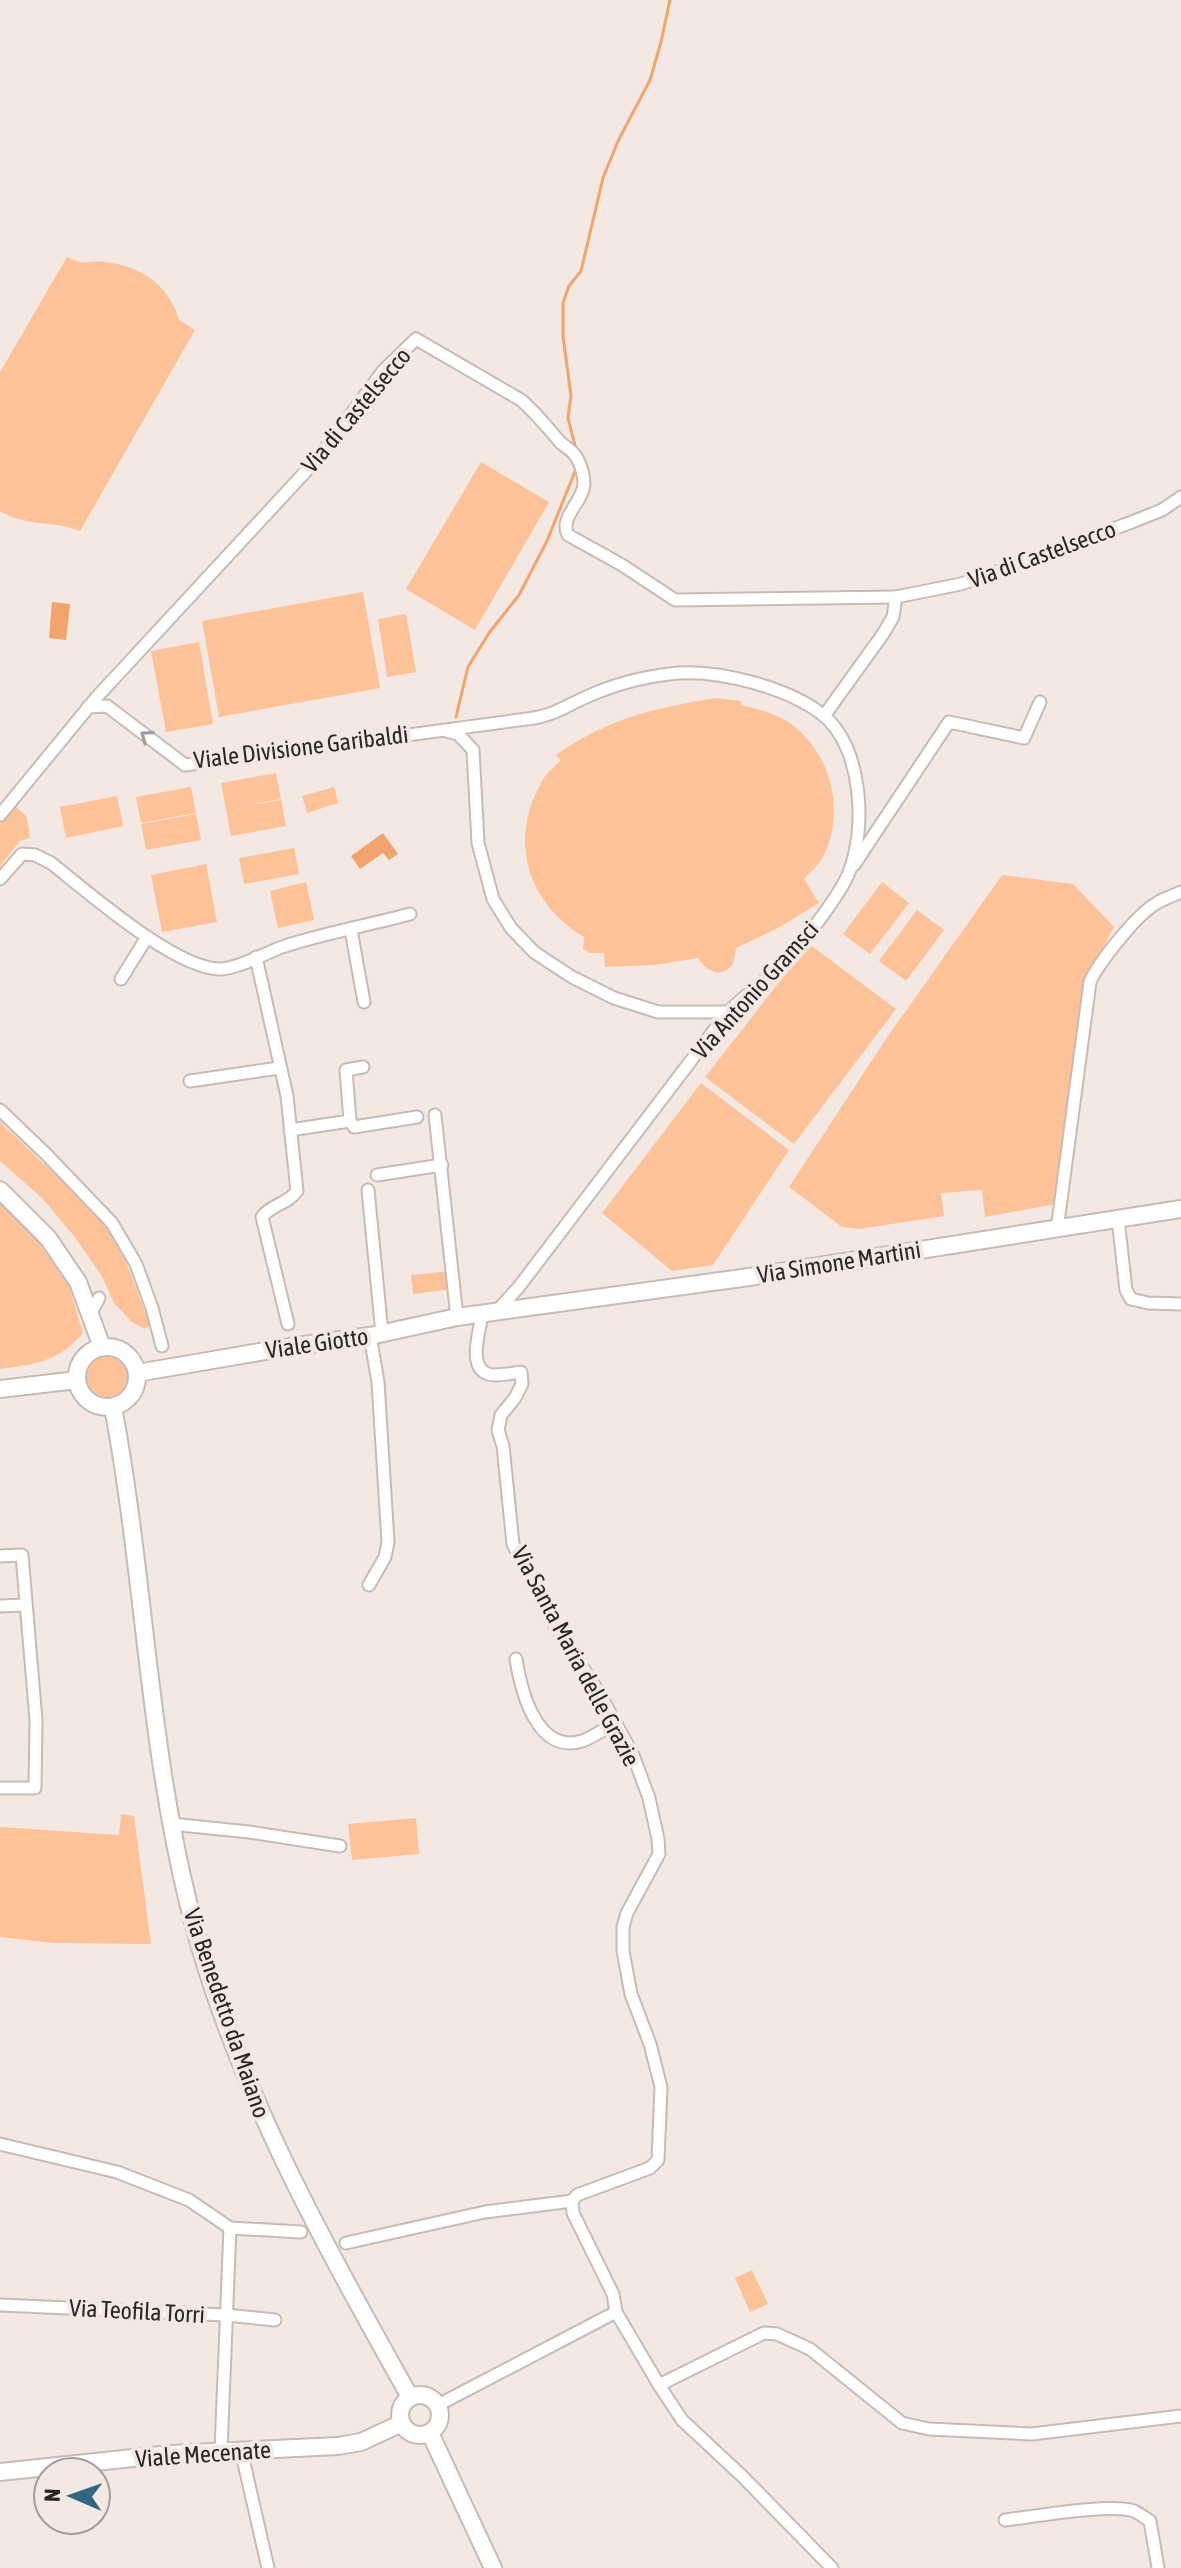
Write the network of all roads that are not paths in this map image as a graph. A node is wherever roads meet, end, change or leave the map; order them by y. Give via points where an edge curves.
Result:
1 (1181, 497) edge
2 (896, 597) junction
3 (109, 683) junction
4 (92, 702) junction
5 (1040, 702) dead end
6 (107, 706) junction
7 (824, 716) junction
8 (436, 730) junction
9 (0, 815) edge
10 (848, 874) junction
11 (0, 879) edge
12 (1181, 892) edge
13 (410, 914) dead end
14 (351, 930) junction
15 (147, 937) junction
16 (256, 957) junction
17 (121, 979) dead end
18 (364, 1002) dead end
19 (728, 1012) junction
20 (363, 1067) dead end
21 (279, 1068) junction
22 (190, 1081) dead end
23 (0, 1110) edge
24 (435, 1115) dead end
25 (417, 1117) dead end
26 (350, 1121) junction
27 (290, 1130) junction
28 (442, 1165) junction
29 (377, 1175) dead end
30 (0, 1190) edge
31 (368, 1190) dead end
32 (1181, 1209) edge
33 (1118, 1219) junction
34 (1057, 1230) junction
35 (99, 1298) dead end
36 (1181, 1304) edge
37 (489, 1313) junction
38 (90, 1314) junction
39 (457, 1317) junction
40 (288, 1324) dead end
41 (376, 1334) junction
42 (162, 1346) dead end
43 (102, 1347) junction
44 (137, 1373) junction
45 (77, 1380) junction
46 (0, 1389) edge
47 (113, 1407) junction
48 (0, 1556) edge
49 (369, 1585) dead end
50 (26, 1605) junction
51 (0, 1606) edge
52 (516, 1659) dead end
53 (616, 1723) junction
54 (0, 1788) edge
55 (171, 1824) junction
56 (340, 1846) dead end
57 (0, 2144) edge
58 (572, 2201) junction
59 (230, 2228) junction
60 (301, 2232) dead end
61 (346, 2243) dead end
62 (0, 2305) edge
63 (616, 2312) junction
64 (226, 2315) junction
65 (275, 2320) dead end
66 (659, 2385) junction
67 (410, 2397) junction
68 (438, 2405) junction
69 (1181, 2416) edge
70 (402, 2423) junction
71 (430, 2433) junction
72 (221, 2450) junction
73 (241, 2450) junction
74 (0, 2472) edge
75 (1005, 2520) dead end
76 (268, 2568) edge
77 (493, 2568) edge
78 (832, 2568) edge
79 (1158, 2568) edge

1 - 2 street, Via di Castelsecco via 1152,514 1002,570
2 - 3 street, Via di Castelsecco via 675,600 568,535 566,521 579,500 582,470 536,412 416,339 383,371 320,456
2 - 7 street via 883,634
3 - 4 street, Via di Castelsecco
3 - 6 street
4 - 6 street
4 - 9 street
5 - 10 street via 1024,738 949,722
8 -> 6 street, Viale Divisione Garibaldi via 185,765
7 - 8 street, Viale Divisione Garibaldi via 765,687 717,675 680,673 623,682 555,714
7 - 10 street, Via Antonio Gramsci via 837,731 856,780 860,814
8 - 19 street via 458,734 473,750 478,843 493,899 534,952 600,991 658,1012
10 - 19 street, Via Antonio Gramsci via 780,967
11 - 15 street via 22,854 35,855
12 - 34 street via 1143,913 1090,982
13 - 14 street
14 - 16 street
14 - 18 street
15 - 16 street via 179,957 220,969
15 - 17 street
16 - 21 street
19 - 37 street, Via Antonio Gramsci via 518,1288
20 - 26 street via 346,1070
21 - 22 street
21 - 27 street
23 - 42 street via 112,1223 136,1264
24 - 28 street
25 - 26 street via 354,1127
26 - 27 street
27 - 40 street via 297,1191 262,1217
28 - 29 street
28 - 39 street
30 - 38 main road via 48,1238 78,1282
31 - 41 street
32 - 33 main road, Via Simone Martini
33 - 34 main road, Via Simone Martini
33 - 36 street via 1131,1299
34 - 37 main road, Via Simone Martini
35 - 38 street
37 - 39 main road, Viale Giotto
37 - 53 street, Via Santa Maria delle Grazie via 474,1357 478,1368 489,1375 521,1372 522,1384 501,1415 498,1430 513,1544 554,1624
38 - 43 main road
39 - 41 main road, Viale Giotto
41 - 44 main road, Viale Giotto
41 - 49 street via 388,1542
43 - 44 main road via 129,1355
43 - 45 main road via 80,1362
44 - 47 main road via 129,1398
45 - 46 main road
45 - 47 main road via 88,1400
47 - 55 main road, Via Benedetto da Maiano
48 - 50 street via 22,1555
50 - 51 street
50 - 54 street via 36,1720 35,1788
52 - 53 street via 524,1696 549,1736 566,1743 583,1740
53 - 58 street, Via Santa Maria delle Grazie via 649,1798 658,1839 659,1854 627,1913 623,1951 661,2087 658,2160
55 - 56 street
55 - 67 main road, Via Benedetto da Maiano via 212,1982 260,2109 323,2240
57 - 59 street via 117,2172 189,2200
58 - 61 street via 485,2212
58 - 63 street
59 - 60 street
59 - 64 street
62 - 64 street, Via Teofila Torri
63 - 66 street
63 - 68 street
64 - 65 street, Via Teofila Torri
64 - 72 street
66 - 69 street via 764,2333 810,2349 902,2423 929,2429 1032,2434
66 - 78 street via 682,2420
67 - 68 main road via 426,2395
67 - 70 main road via 400,2412
68 - 71 main road via 440,2420
70 - 71 main road via 414,2434
70 - 73 main road, Viale Mecenate via 361,2442 338,2446
71 - 77 main road
72 - 73 main road, Viale Mecenate
72 - 74 main road, Viale Mecenate
73 - 76 street
75 - 79 street via 1134,2511 1150,2521

